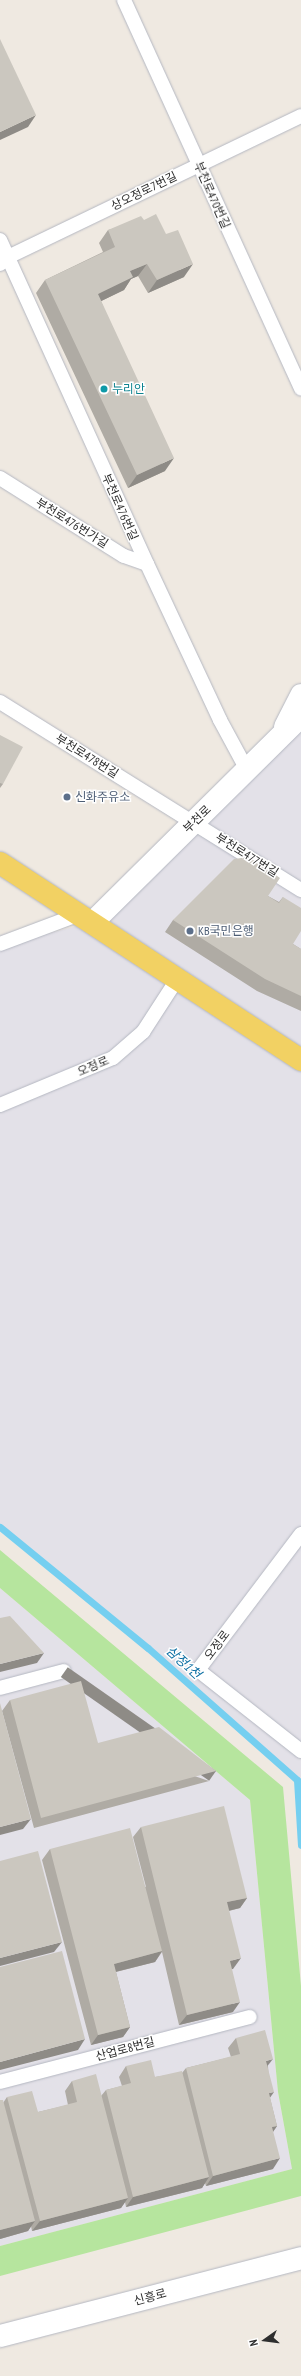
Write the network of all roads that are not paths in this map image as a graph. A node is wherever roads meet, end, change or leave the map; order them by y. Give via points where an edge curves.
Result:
1 (124, 0) edge
2 (301, 116) edge
3 (199, 165) junction
4 (0, 240) edge
5 (4, 260) edge
6 (301, 389) edge
7 (0, 478) edge
8 (146, 564) junction
9 (301, 695) edge
10 (0, 702) edge
11 (301, 716) edge
12 (301, 725) edge
13 (281, 737) junction
14 (247, 770) junction
15 (194, 821) junction
16 (0, 863) edge
17 (301, 890) edge
18 (87, 918) junction
19 (0, 944) edge
20 (178, 978) junction
21 (301, 1060) edge
22 (0, 1105) edge
23 (301, 1534) edge
24 (64, 1671) dead end
25 (0, 1688) edge
26 (301, 1751) edge
27 (250, 2017) dead end
28 (0, 2082) edge
29 (301, 2258) edge
30 (0, 2336) edge

1 - 3 lane, 부천로470번길
2 - 3 lane, 상오정로7번길
3 - 5 lane, 상오정로7번길
3 - 6 lane, 부천로470번길
4 - 5 lane, 부천로476번길
5 - 8 lane, 부천로476번길
7 - 8 lane, 부천로476번가길 via 124,556
8 - 14 lane, 부천로476번길 via 220,720
9 - 13 street
10 - 15 lane, 부천로478번길
11 - 13 street, 부천로
12 - 13 street
13 - 14 street, 부천로
14 - 15 street, 부천로
15 - 17 lane, 부천로477번길
15 - 18 street, 부천로
16 - 18 main road
18 - 19 lane
18 - 20 main road
20 - 21 main road
20 - 22 lane, 오정로 via 144,1032 113,1058
23 - 26 lane, 오정로 via 198,1670
24 - 25 lane
27 - 28 lane, 산업로8번길
29 - 30 street, 신흥로

